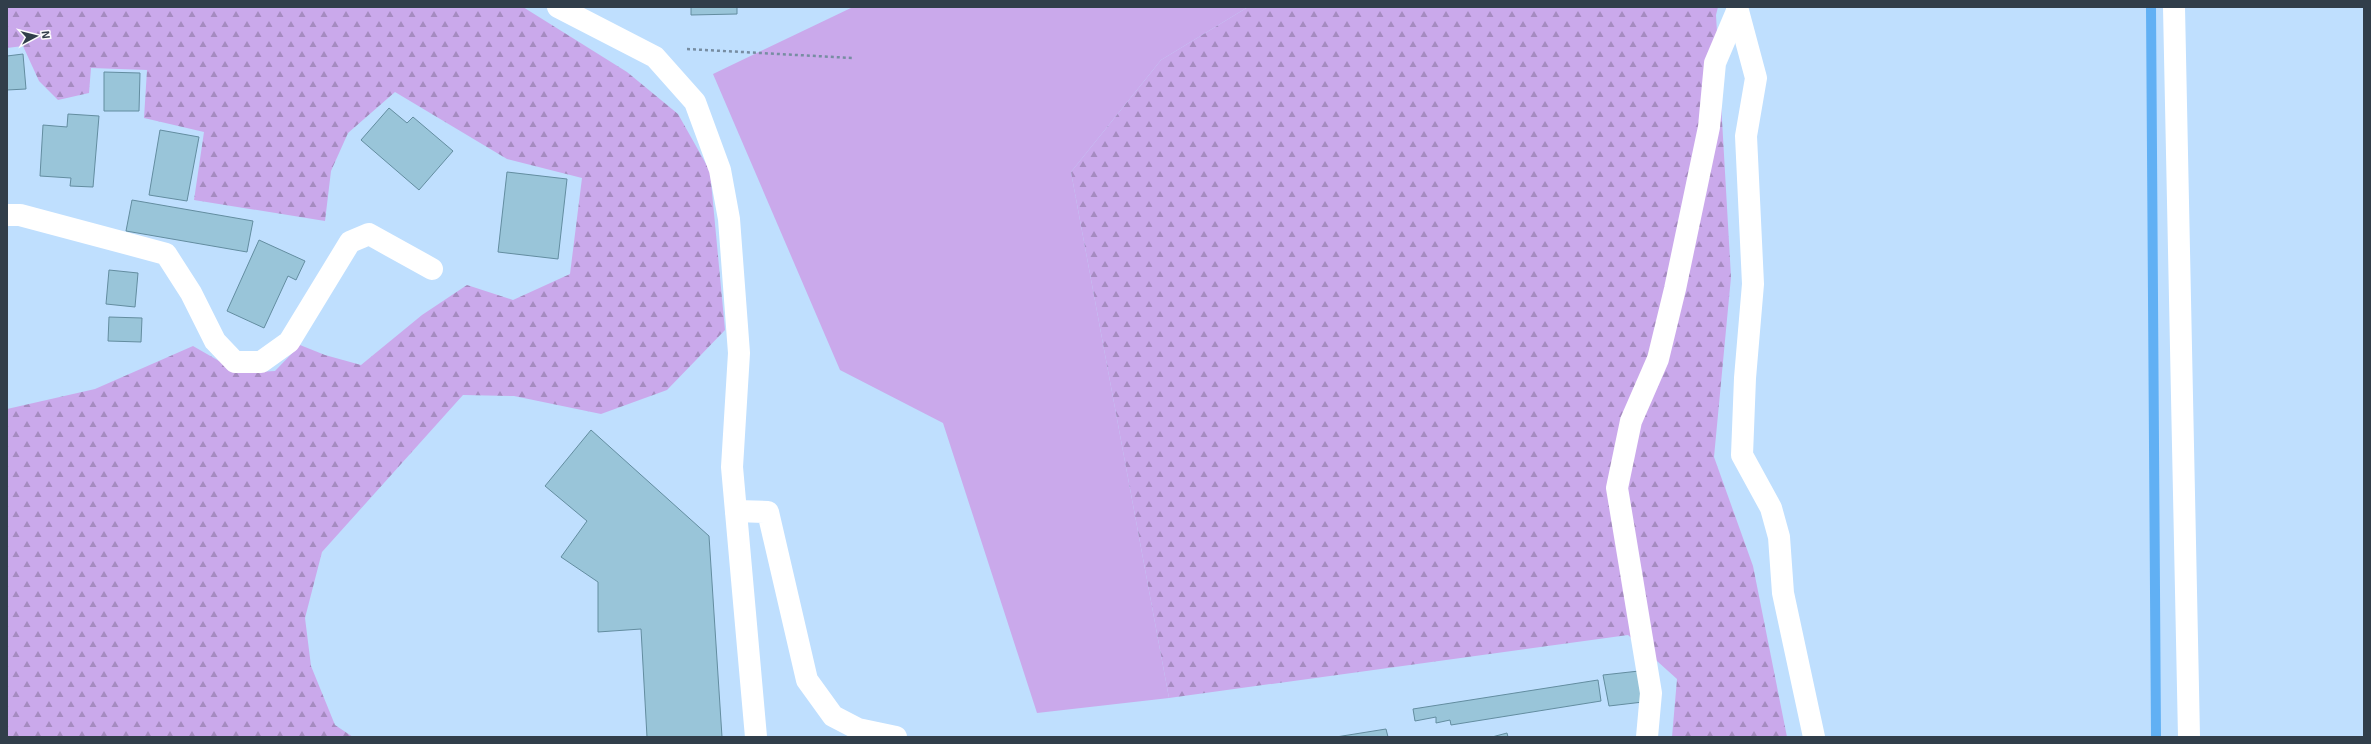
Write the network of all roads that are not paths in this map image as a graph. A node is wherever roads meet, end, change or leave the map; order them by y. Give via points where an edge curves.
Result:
1 (558, 7) edge
2 (2174, 7) edge
3 (1737, 9) edge
4 (7, 214) edge
5 (432, 269) dead end
6 (736, 511) junction
7 (756, 737) edge
8 (896, 737) edge
9 (1647, 737) edge
10 (1814, 737) edge
11 (2188, 737) edge

1 - 6 street via 655,57 695,102 720,170 729,219 739,353 732,467
2 - 11 street
3 - 9 street via 1715,63 1710,128 1658,359 1630,421 1617,488 1651,693
3 - 10 street via 1756,78 1746,136 1752,284 1742,455 1771,508 1779,537 1783,592
4 - 5 street via 20,215 166,254 191,293 215,341 235,362 261,362 289,342 350,242 369,234
6 - 7 street
6 - 8 street via 768,512 807,680 833,716 858,729

